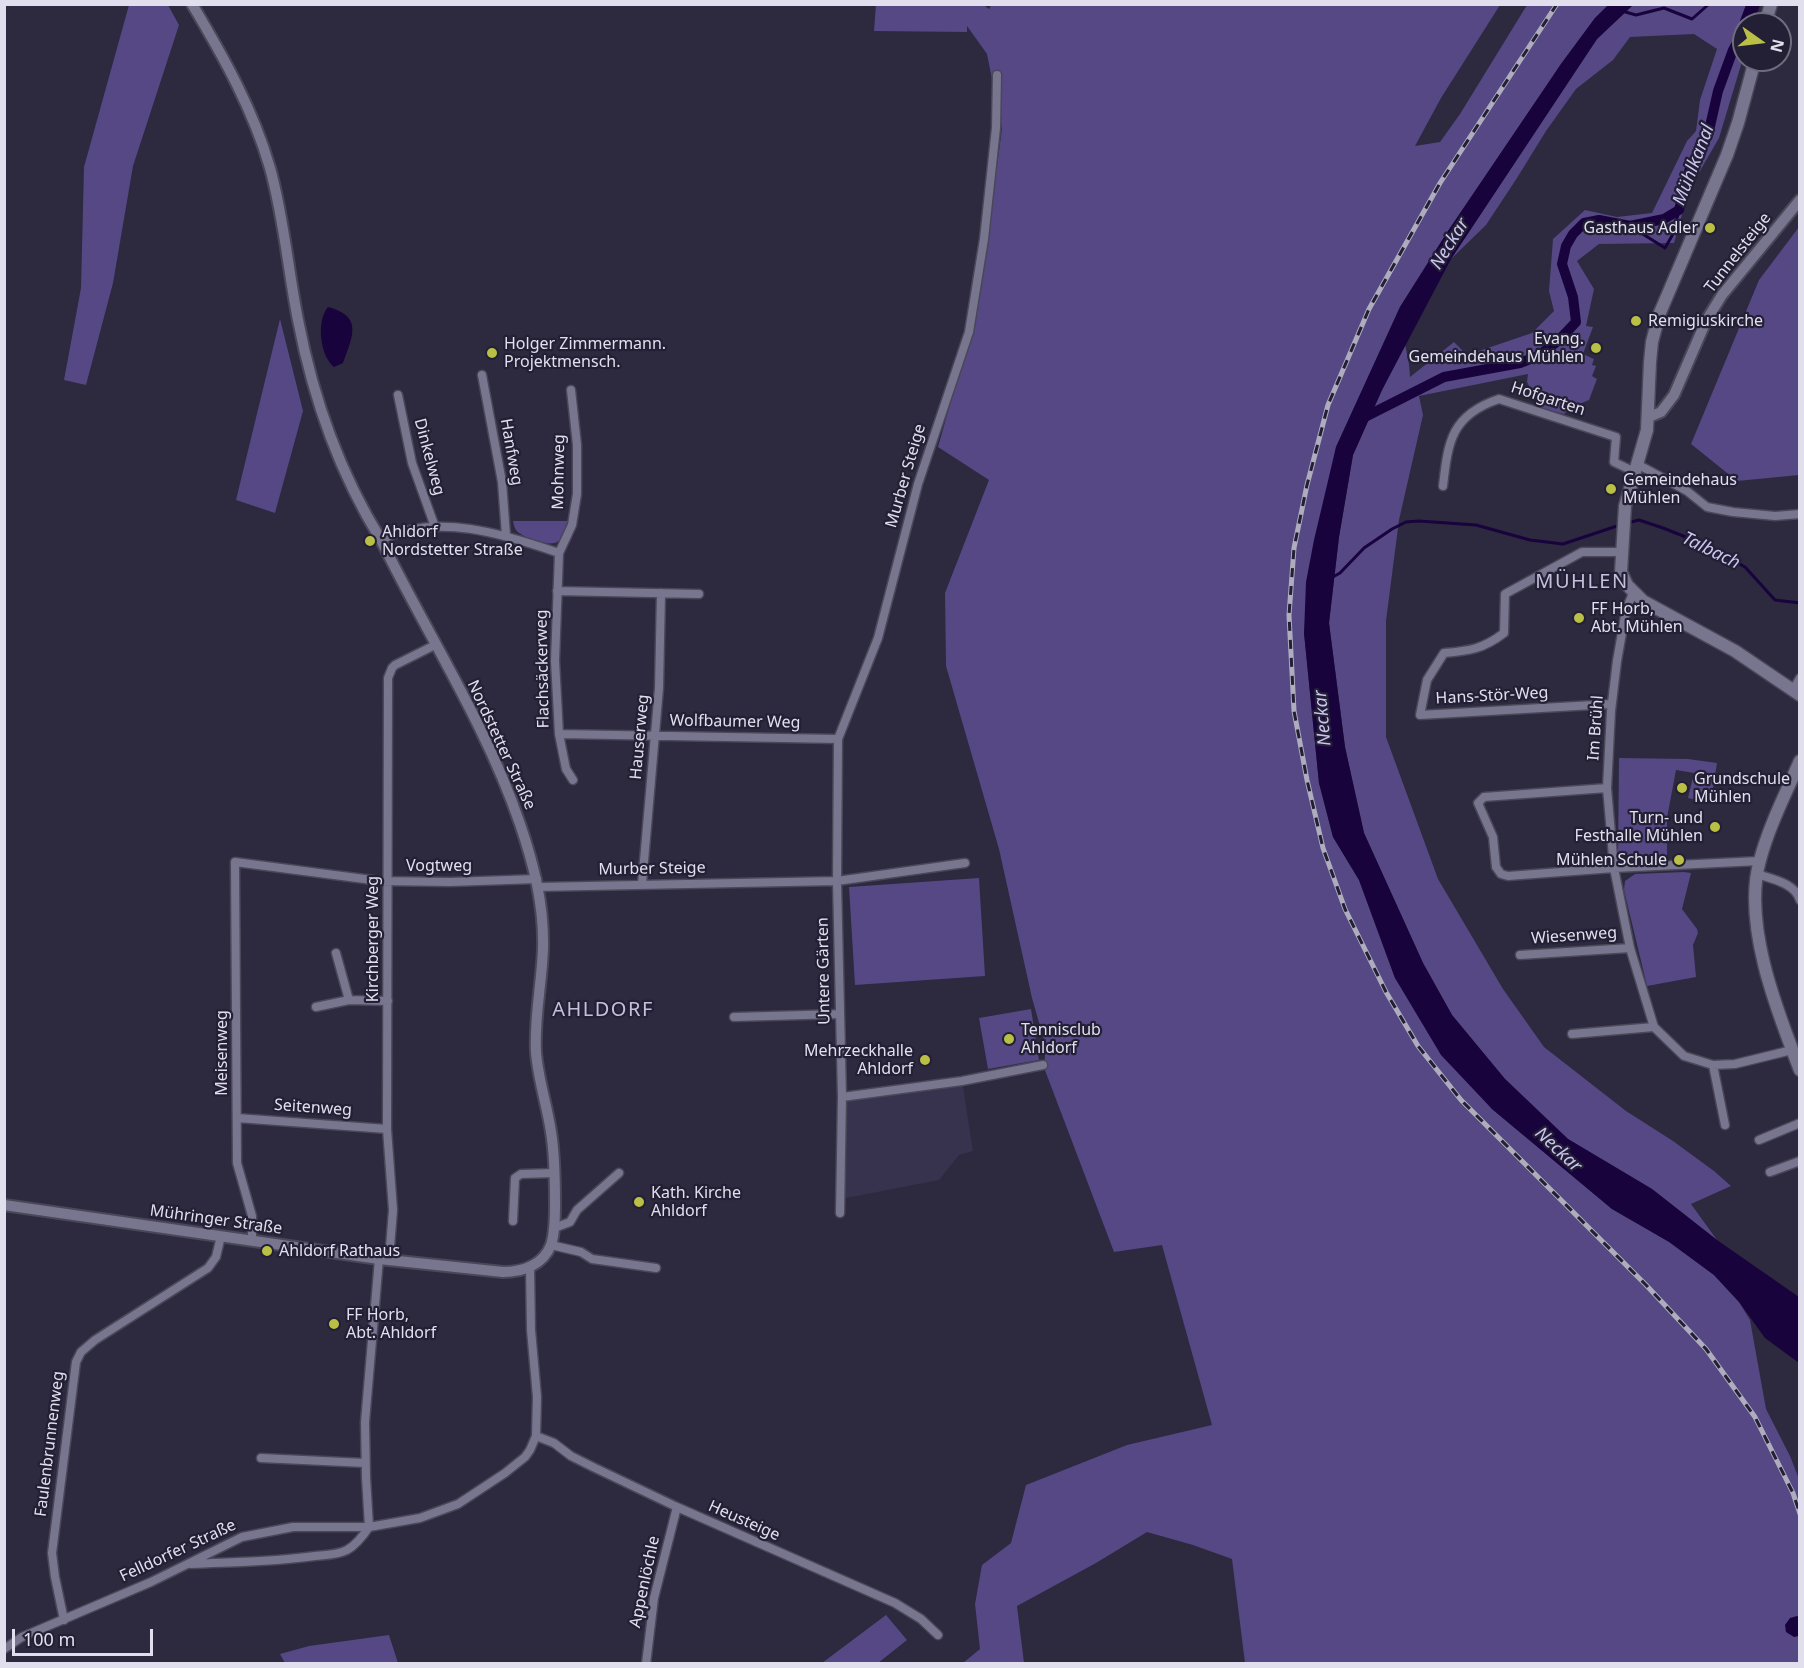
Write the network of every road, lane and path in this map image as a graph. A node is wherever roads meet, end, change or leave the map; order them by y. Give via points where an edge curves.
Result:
1 (192, 4) edge
2 (1752, 72) edge
3 (997, 75) dead end
4 (1800, 200) edge
5 (482, 375) dead end
6 (571, 390) dead end
7 (398, 395) dead end
8 (1649, 417) junction
9 (1636, 468) junction
10 (1443, 486) dead end
11 (1800, 514) edge
12 (435, 527) junction
13 (506, 535) junction
14 (381, 540) junction
15 (559, 552) junction
16 (1622, 552) junction
17 (557, 591) junction
18 (661, 593) junction
19 (1633, 593) junction
20 (699, 594) dead end
21 (435, 645) junction
22 (1800, 678) edge
23 (1796, 692) edge
24 (1611, 704) junction
25 (558, 734) junction
26 (655, 736) junction
27 (838, 739) junction
28 (1800, 761) edge
29 (573, 780) dead end
30 (1606, 788) junction
31 (1760, 861) junction
32 (235, 862) joint
33 (965, 862) dead end
34 (1614, 868) junction
35 (1757, 874) junction
36 (837, 880) junction
37 (388, 881) junction
38 (537, 883) junction
39 (642, 884) junction
40 (1800, 900) edge
41 (1630, 948) junction
42 (336, 953) dead end
43 (1520, 955) dead end
44 (349, 1000) junction
45 (388, 1000) junction
46 (316, 1007) dead end
47 (840, 1014) junction
48 (734, 1017) dead end
49 (1654, 1027) junction
50 (1572, 1034) dead end
51 (1792, 1050) junction
52 (1043, 1065) dead end
53 (1713, 1065) junction
54 (1800, 1070) edge
55 (842, 1097) junction
56 (237, 1118) junction
57 (1800, 1123) edge
58 (1725, 1125) dead end
59 (387, 1129) junction
60 (1759, 1140) dead end
61 (1800, 1161) edge
62 (1770, 1172) dead end
63 (555, 1173) junction
64 (619, 1173) dead end
65 (4, 1205) edge
66 (840, 1213) dead end
67 (513, 1221) dead end
68 (554, 1228) junction
69 (221, 1236) junction
70 (252, 1241) junction
71 (550, 1245) junction
72 (384, 1259) junction
73 (530, 1267) junction
74 (656, 1268) dead end
75 (536, 1436) junction
76 (261, 1458) dead end
77 (366, 1463) junction
78 (677, 1507) junction
79 (369, 1527) junction
80 (188, 1564) junction
81 (64, 1620) junction
82 (938, 1635) dead end
83 (4, 1649) edge
84 (646, 1664) edge

1 - 14 street, Nordstetter Straße via 236,83 265,153 315,394 353,491
2 - 8 main road via 1727,155 1659,315 1650,362
3 - 27 street, Murber Steige via 996,128 984,239 969,332 918,484 878,638
4 - 8 street, Tunnelsteige via 1722,295 1706,321 1674,395 1661,412
5 - 13 street, Hanfweg via 501,473
6 - 15 street, Mohnweg via 577,494 572,525
7 - 12 street, Dinkelweg via 413,468
8 - 9 main road
9 - 10 street, Hofgarten via 1614,462 1616,438 1499,399 1478,409 1457,427 1447,450
9 - 11 street via 1687,491 1707,507 1775,516
9 - 16 main road via 1625,510
12 - 13 street
12 - 14 street via 404,530
13 - 15 street
14 - 21 street, Nordstetter Straße
15 - 17 street, Flachsäckerweg
16 - 19 main road via 1621,572
16 - 24 street, Hans-Stör-Weg via 1582,552 1505,594 1504,633 1489,645 1444,653 1427,680 1420,715
17 - 18 street
17 - 25 street, Flachsäckerweg
18 - 20 street
18 - 26 street, Hauserweg
19 - 23 main road via 1736,651
19 - 24 street, Im Brühl via 1621,633
21 - 37 street, Kirchberger Weg via 395,665 388,678
21 - 38 street, Nordstetter Straße via 505,783
22 - 23 street
24 - 30 street, Im Brühl
25 - 26 street, Wolfbaumer Weg
25 - 29 street, Flachsäckerweg via 566,769
26 - 27 street, Wolfbaumer Weg
26 - 39 street, Hauserweg
27 - 36 street, Murber Steige
28 - 31 main road
30 - 34 street, Im Brühl
30 - 34 street via 1484,797 1478,803 1493,837 1496,867 1501,874
31 - 34 street
31 - 35 main road
32 - 37 street, Vogtweg
32 - 56 street, Meisenweg
33 - 36 street, Murber Steige
34 - 41 street, Im Brühl
35 - 40 street via 1783,882
35 - 51 main road via 1755,908 1760,950
36 - 39 street, Murber Steige
36 - 47 street, Untere Gärten
37 - 38 street, Vogtweg
37 - 45 street, Kirchberger Weg
38 - 39 street, Murber Steige
38 - 63 street, Nordstetter Straße via 543,937 536,1052
41 - 43 street, Wiesenweg
41 - 49 street, Im Brühl
42 - 44 street
44 - 45 street
44 - 46 street
45 - 59 street, Kirchberger Weg
47 - 48 street
47 - 55 street, Untere Gärten
49 - 50 street
49 - 53 street, Im Brühl via 1684,1056
51 - 53 street, Im Brühl
51 - 54 main road
52 - 55 street via 962,1081
53 - 58 street
55 - 66 street, Untere Gärten
56 - 59 street, Seitenweg
56 - 70 street, Meisenweg via 238,1172 252,1216
57 - 60 street
59 - 72 street, Kirchberger Weg via 393,1210
61 - 62 street
63 - 67 street via 521,1174 515,1178
63 - 68 street, Nordstetter Straße
64 - 68 street via 577,1210 570,1222
65 - 69 street, Mühringer Straße
68 - 71 street, Nordstetter Straße
69 - 70 street, Mühringer Straße
69 - 81 street, Faulenbrunnenweg via 216,1257 208,1268 95,1340 76,1362 52,1552
70 - 72 street, Mühringer Straße
71 - 73 street, Nordstetter Straße via 540,1261
71 - 74 street via 581,1252 592,1259
72 - 73 street, Mühringer Straße via 503,1272
72 - 77 street, Kirchberger Weg via 365,1422
73 - 75 street
75 - 78 street, Heusteige
75 - 79 street, Felldorfer Straße via 525,1457 458,1504 420,1518
76 - 77 street
77 - 79 street, Kirchberger Weg
78 - 82 street, Heusteige via 895,1604 921,1618
78 - 84 street, Appenlöchle via 654,1598
79 - 80 street, Felldorfer Straße via 293,1527 260,1532 232,1541
79 - 80 street via 344,1551 284,1561
80 - 81 street, Felldorfer Straße
81 - 83 street, Felldorfer Straße

